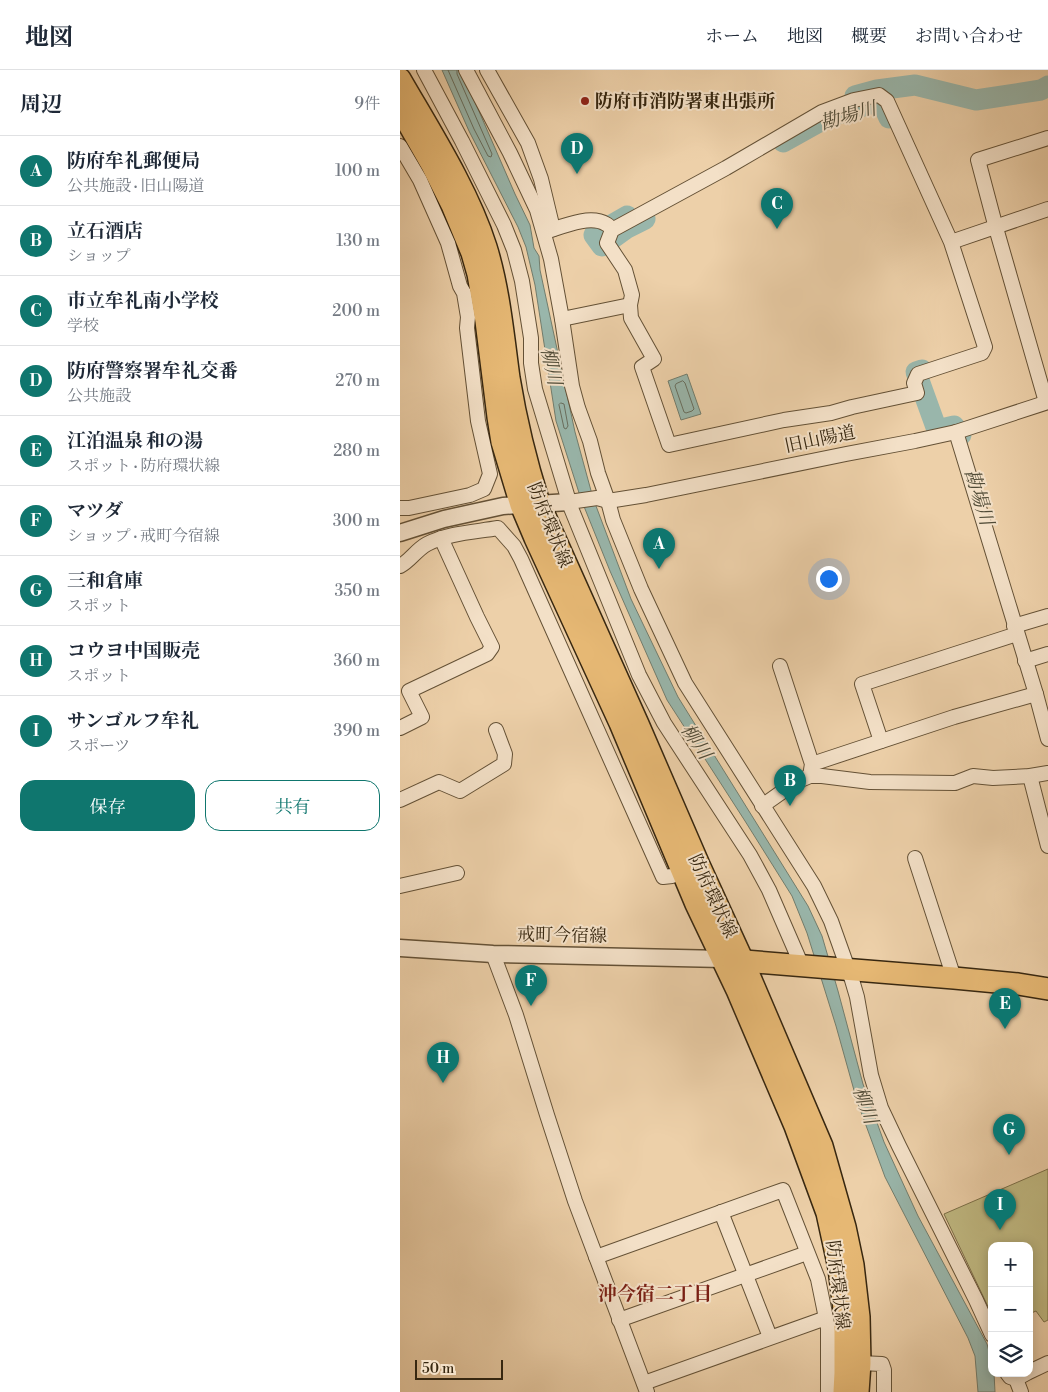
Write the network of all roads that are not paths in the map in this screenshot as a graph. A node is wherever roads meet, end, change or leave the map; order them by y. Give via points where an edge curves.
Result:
1 (424, 70) edge
2 (466, 70) edge
3 (487, 70) edge
4 (400, 78) edge
5 (400, 109) edge
6 (1048, 138) edge
7 (400, 146) edge
8 (1048, 209) edge
9 (996, 228) junction
10 (612, 230) junction
11 (549, 231) junction
12 (951, 242) junction
13 (630, 305) junction
14 (562, 319) junction
15 (1047, 402) edge
16 (956, 432) junction
17 (603, 499) junction
18 (573, 501) junction
19 (530, 504) junction
20 (400, 508) edge
21 (400, 533) edge
22 (441, 538) junction
23 (400, 566) edge
24 (1048, 616) edge
25 (1016, 630) junction
26 (1048, 654) edge
27 (1025, 661) junction
28 (780, 666) dead end
29 (1036, 694) junction
30 (400, 728) edge
31 (496, 730) dead end
32 (1048, 739) edge
33 (881, 741) junction
34 (811, 770) junction
35 (1048, 773) edge
36 (1030, 776) junction
37 (400, 800) edge
38 (762, 806) junction
39 (1048, 846) edge
40 (915, 858) dead end
41 (682, 872) junction
42 (456, 873) dead end
43 (400, 886) edge
44 (400, 948) edge
45 (494, 954) junction
46 (733, 960) junction
47 (806, 967) junction
48 (844, 969) junction
49 (954, 978) junction
50 (1048, 989) edge
51 (721, 1212) junction
52 (807, 1253) junction
53 (596, 1257) junction
54 (745, 1275) junction
55 (826, 1318) junction
56 (620, 1320) junction
57 (991, 1332) edge
58 (770, 1337) junction
59 (860, 1363) junction
60 (1048, 1363) edge
61 (1033, 1369) edge
62 (1020, 1377) edge
63 (645, 1388) edge
64 (828, 1392) edge
65 (844, 1392) edge
66 (858, 1392) edge
67 (884, 1392) edge
68 (1021, 1392) edge

1 - 18 street via 514,250 524,290 535,389
2 - 11 street
3 - 11 street via 528,143 541,179
4 - 19 main road, 防府環状線 via 467,200 486,247 527,466
5 - 19 main road, 防府環状線 via 452,205 472,253 486,321 502,442
6 - 9 street via 978,160
7 - 20 street via 435,211 464,293 478,421 490,474 484,489 470,495
8 - 9 street
9 - 12 street
9 - 15 street
10 - 11 street via 606,224 590,220
10 - 12 street via 822,112 879,95 887,101
10 - 13 street via 607,243 625,270 632,295
11 - 14 street
12 - 13 street via 985,347 982,353 918,374 914,383 917,393 669,445 642,367 654,359 630,318
13 - 14 street
14 - 17 street via 572,386 590,441
15 - 16 street, 旧山陽道
16 - 17 street, 旧山陽道 via 646,495
16 - 25 street
17 - 18 street, 旧山陽道
17 - 38 street via 684,682
18 - 19 street
18 - 47 street via 596,572 639,675 664,723 750,855
19 - 21 street via 444,519
19 - 41 main road, 防府環状線 via 535,538 620,723
19 - 46 main road, 防府環状線 via 638,724 702,873
22 - 23 street via 420,548
22 - 30 street via 492,647 488,654 409,691 422,717
22 - 41 street via 498,528 514,546 663,878
24 - 25 street
25 - 27 street
25 - 33 street via 862,684
26 - 27 street
27 - 29 street
28 - 34 street
29 - 32 street
29 - 33 street
31 - 37 street via 505,754 504,764 460,791 439,782
33 - 34 street
34 - 36 street via 822,776 870,782 956,782 973,776
34 - 38 street
35 - 36 street
36 - 39 street
38 - 48 street via 814,886 842,949
40 - 49 street
41 - 46 main road, 防府環状線 via 700,913
42 - 43 street
44 - 45 street, 戒町今宿線
45 - 46 street, 戒町今宿線
45 - 53 street
46 - 47 main road
46 - 59 main road, 防府環状線 via 822,1146 853,1265
46 - 65 main road, 防府環状線 via 827,1213 845,1317
47 - 48 main road
48 - 49 main road
48 - 57 street via 857,997 881,1108
49 - 50 main road
51 - 52 street via 783,1190
51 - 53 street
51 - 54 street
52 - 54 street
52 - 55 street via 818,1279
53 - 56 street
54 - 56 street
54 - 58 street
55 - 58 street
55 - 64 street
56 - 63 street
58 - 63 street
59 - 66 main road, 防府環状線
59 - 67 street via 882,1364
60 - 61 street
62 - 68 street

